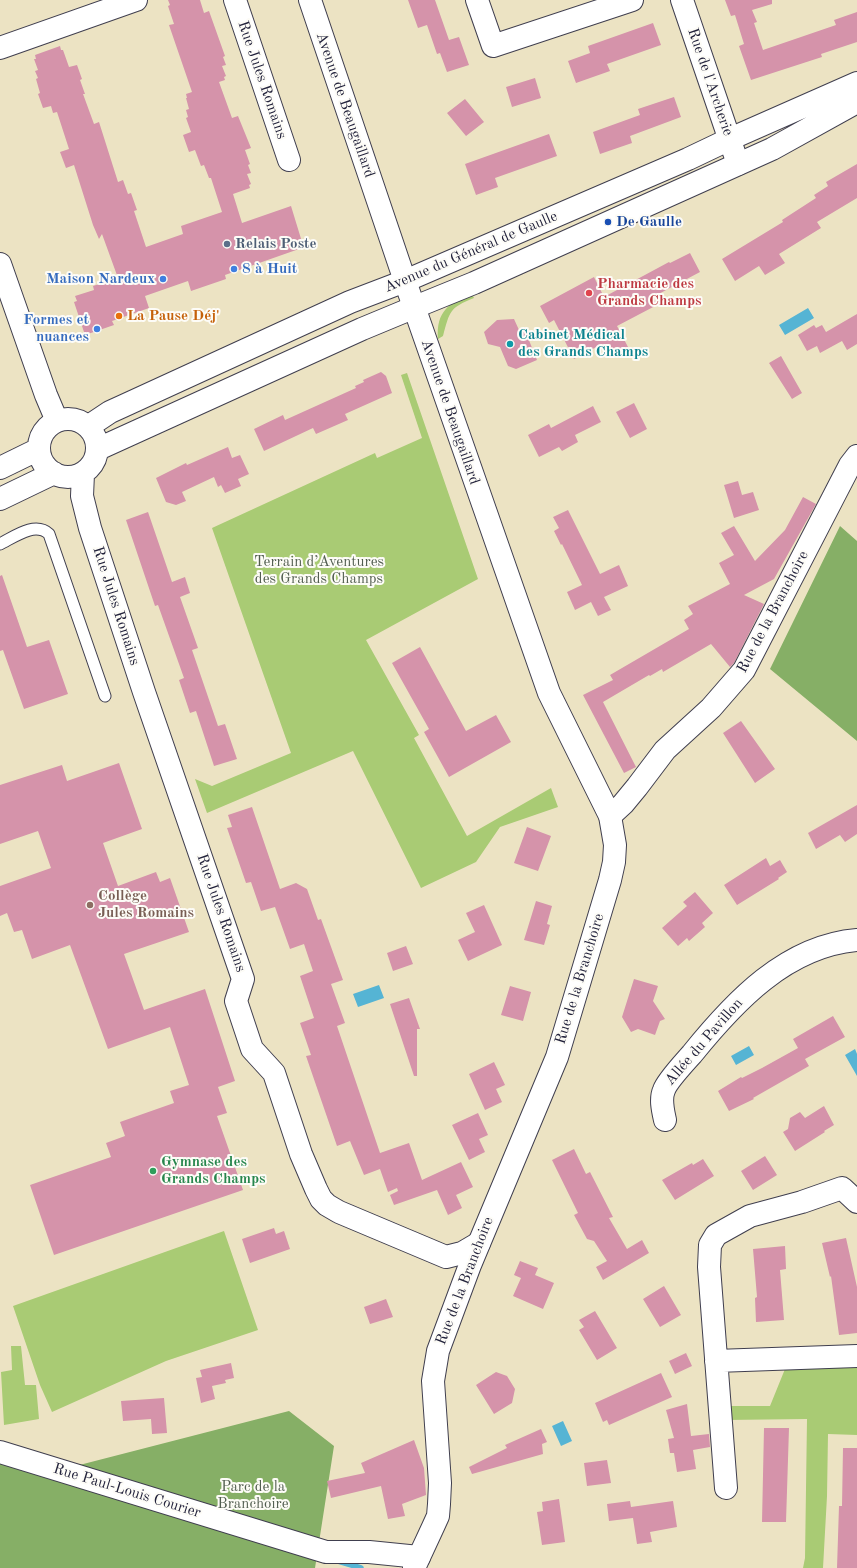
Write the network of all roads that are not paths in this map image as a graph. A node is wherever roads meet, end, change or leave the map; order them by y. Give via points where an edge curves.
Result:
1 (136, 0) edge
2 (235, 0) edge
3 (310, 0) edge
4 (477, 0) edge
5 (632, 0) edge
6 (682, 0) edge
7 (0, 48) edge
8 (857, 83) edge
9 (857, 102) edge
10 (730, 139) junction
11 (289, 160) dead end
12 (738, 164) junction
13 (0, 264) edge
14 (405, 281) junction
15 (414, 307) junction
16 (57, 421) junction
17 (89, 426) junction
18 (39, 449) junction
19 (98, 449) junction
20 (857, 456) edge
21 (0, 468) edge
22 (54, 473) junction
23 (83, 474) junction
24 (0, 499) edge
25 (0, 544) edge
26 (105, 696) dead end
27 (610, 816) junction
28 (857, 940) edge
29 (665, 1120) dead end
30 (857, 1202) edge
31 (479, 1243) junction
32 (857, 1356) edge
33 (716, 1361) junction
34 (0, 1452) edge
35 (726, 1488) dead end
36 (417, 1563) edge

1 - 7 street
2 - 11 street, Rue Jules Romains
3 - 14 street, Avenue de Beaugaillard
4 - 5 street via 493,46
6 - 10 street, Rue de l'Archerie
8 - 10 street, Avenue du Général de Gaulle
9 - 12 street, Avenue du Général de Gaulle via 772,149
10 - 12 street, Rue de l'Archerie
10 - 14 street, Avenue du Général de Gaulle
12 - 15 street, Avenue du Général de Gaulle via 474,283
13 - 16 street
14 - 15 street, Avenue de Beaugaillard
14 - 17 street, Avenue du Général de Gaulle via 350,302 110,412
15 - 19 street, Avenue du Général de Gaulle
15 - 27 street, Avenue de Beaugaillard via 549,693
16 - 17 street via 77,420
16 - 18 street via 43,432
17 - 19 street via 94,433
18 - 21 street
18 - 22 street via 44,463
19 - 23 street via 93,463
20 - 27 street, Rue de la Branchoire via 850,464 744,670 710,708 665,750 623,804
22 - 23 street via 68,477
22 - 24 street
23 - 31 street, Rue Jules Romains via 82,496 90,528 243,979 236,1001 252,1049 274,1073 301,1154 321,1199 339,1212 446,1257 462,1253
25 - 26 lane via 32,529 46,531 49,534
27 - 31 street, Rue de la Branchoire via 615,845 613,866 563,1037 550,1076
28 - 29 street, Allée du Pavillon via 836,943 798,958 758,983 739,1000 715,1025 664,1090 662,1104
30 - 33 street via 842,1188 750,1216 716,1236 710,1245 709,1267
31 - 36 street, Rue de la Branchoire via 438,1351 433,1381 440,1483 438,1516
32 - 33 street
33 - 35 street
34 - 36 street, Rue Paul-Louis Courier via 326,1552 369,1552

